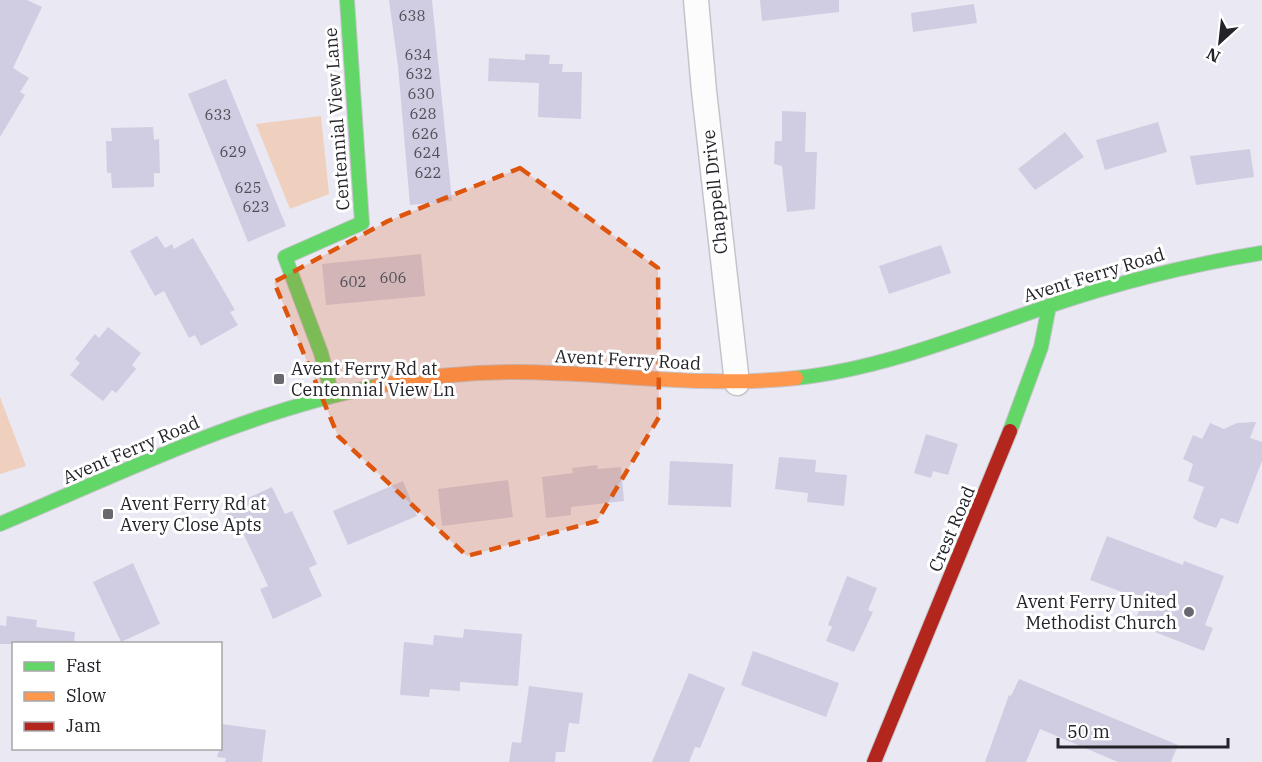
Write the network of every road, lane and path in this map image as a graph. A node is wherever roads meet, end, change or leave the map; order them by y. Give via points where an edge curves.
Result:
1 (347, 0) edge
2 (696, 0) edge
3 (1262, 253) edge
4 (1049, 306) junction
5 (737, 383) junction
6 (332, 395) junction
7 (0, 524) edge
8 (874, 762) edge

1 - 6 main road, Centennial View Lane via 362,223 285,257 321,353
2 - 5 street, Chappell Drive
3 - 4 main road, Avent Ferry Road via 1151,275
4 - 5 main road, Avent Ferry Road via 887,361 808,377
4 - 8 main road, Crest Road via 1026,393
5 - 6 main road, Avent Ferry Road via 506,372 429,377
6 - 7 main road, Avent Ferry Road via 246,422

